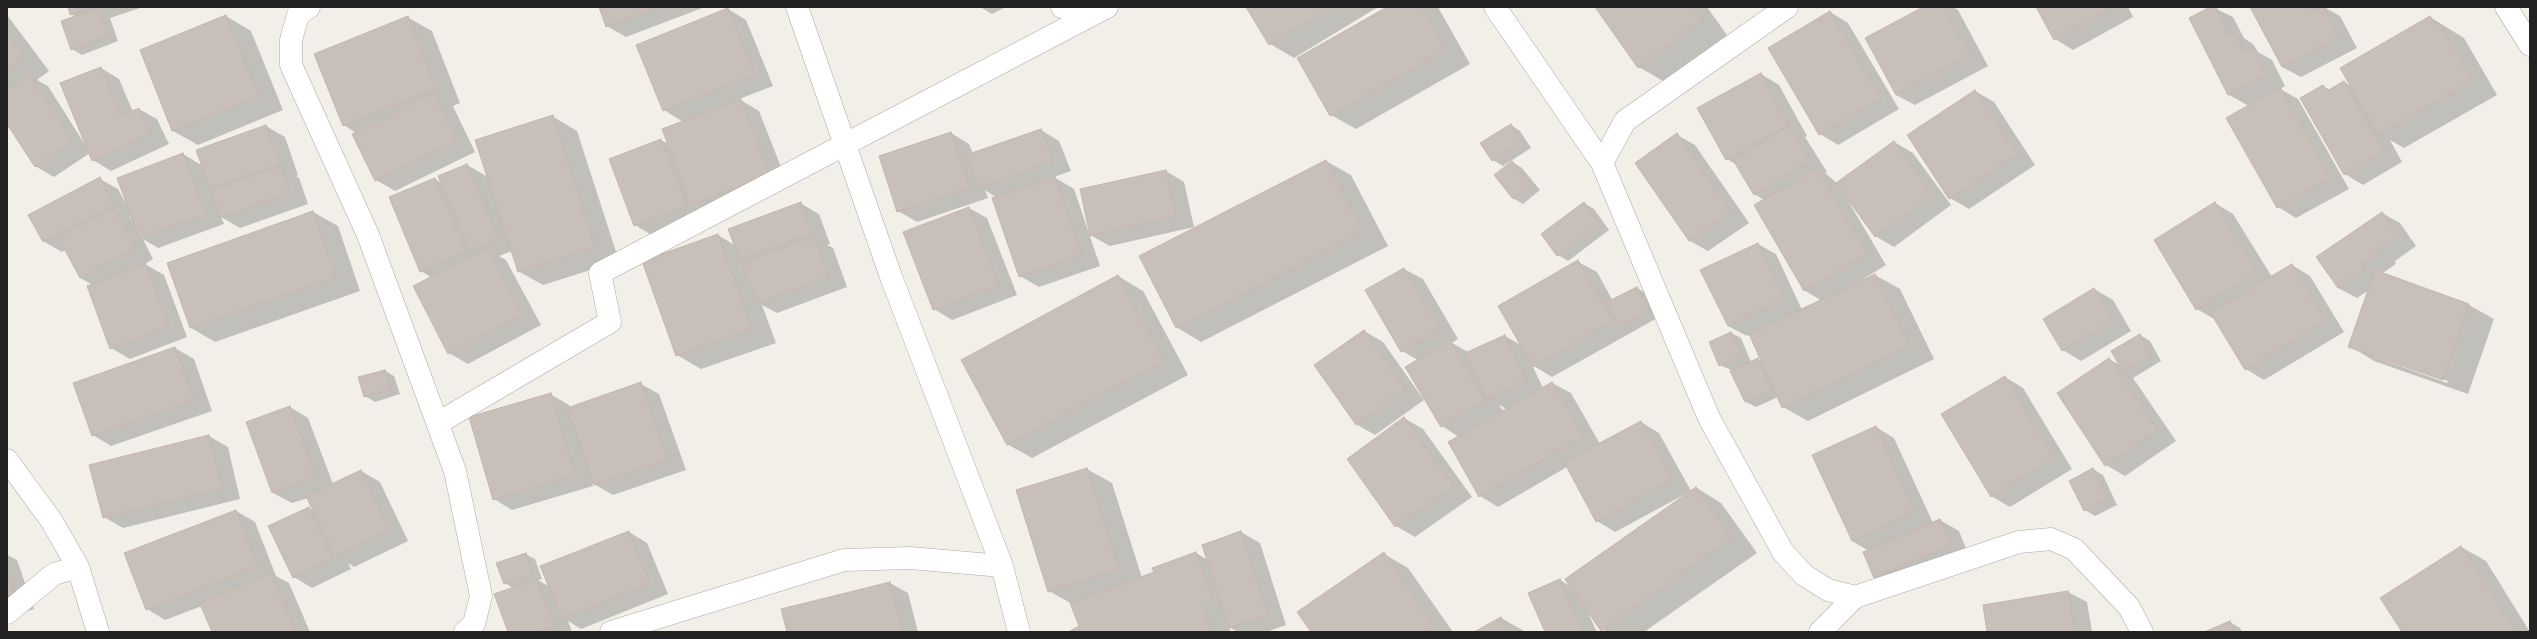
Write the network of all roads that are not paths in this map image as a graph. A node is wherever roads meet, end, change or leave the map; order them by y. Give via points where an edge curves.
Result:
1 (309, 7) edge
2 (797, 7) edge
3 (1062, 7) edge
4 (1082, 7) edge
5 (1107, 7) edge
6 (1495, 7) edge
7 (1787, 7) edge
8 (2506, 7) edge
9 (2530, 45) edge
10 (846, 146) junction
11 (1602, 163) junction
12 (438, 423) junction
13 (7, 460) edge
14 (1002, 566) junction
15 (78, 567) junction
16 (1856, 597) junction
17 (7, 613) edge
18 (474, 629) edge
19 (98, 632) edge
20 (611, 632) edge
21 (1019, 632) edge
22 (1820, 632) edge
23 (2142, 632) edge

1 - 12 street via 298,15 291,40 291,65 368,234
2 - 10 street
3 - 4 street via 1071,10
5 - 10 street
6 - 11 street
7 - 11 street via 1625,121
8 - 9 street
10 - 12 street via 600,273 610,322
10 - 14 street via 890,274
11 - 16 street via 1709,418 1783,552 1804,575 1828,590
12 - 18 street via 455,471 481,596
13 - 15 street via 51,520
14 - 20 street via 910,558 844,560
14 - 21 street
15 - 17 street via 54,574
15 - 19 street
16 - 22 street
16 - 23 street via 2019,542 2051,539 2074,549 2129,607

